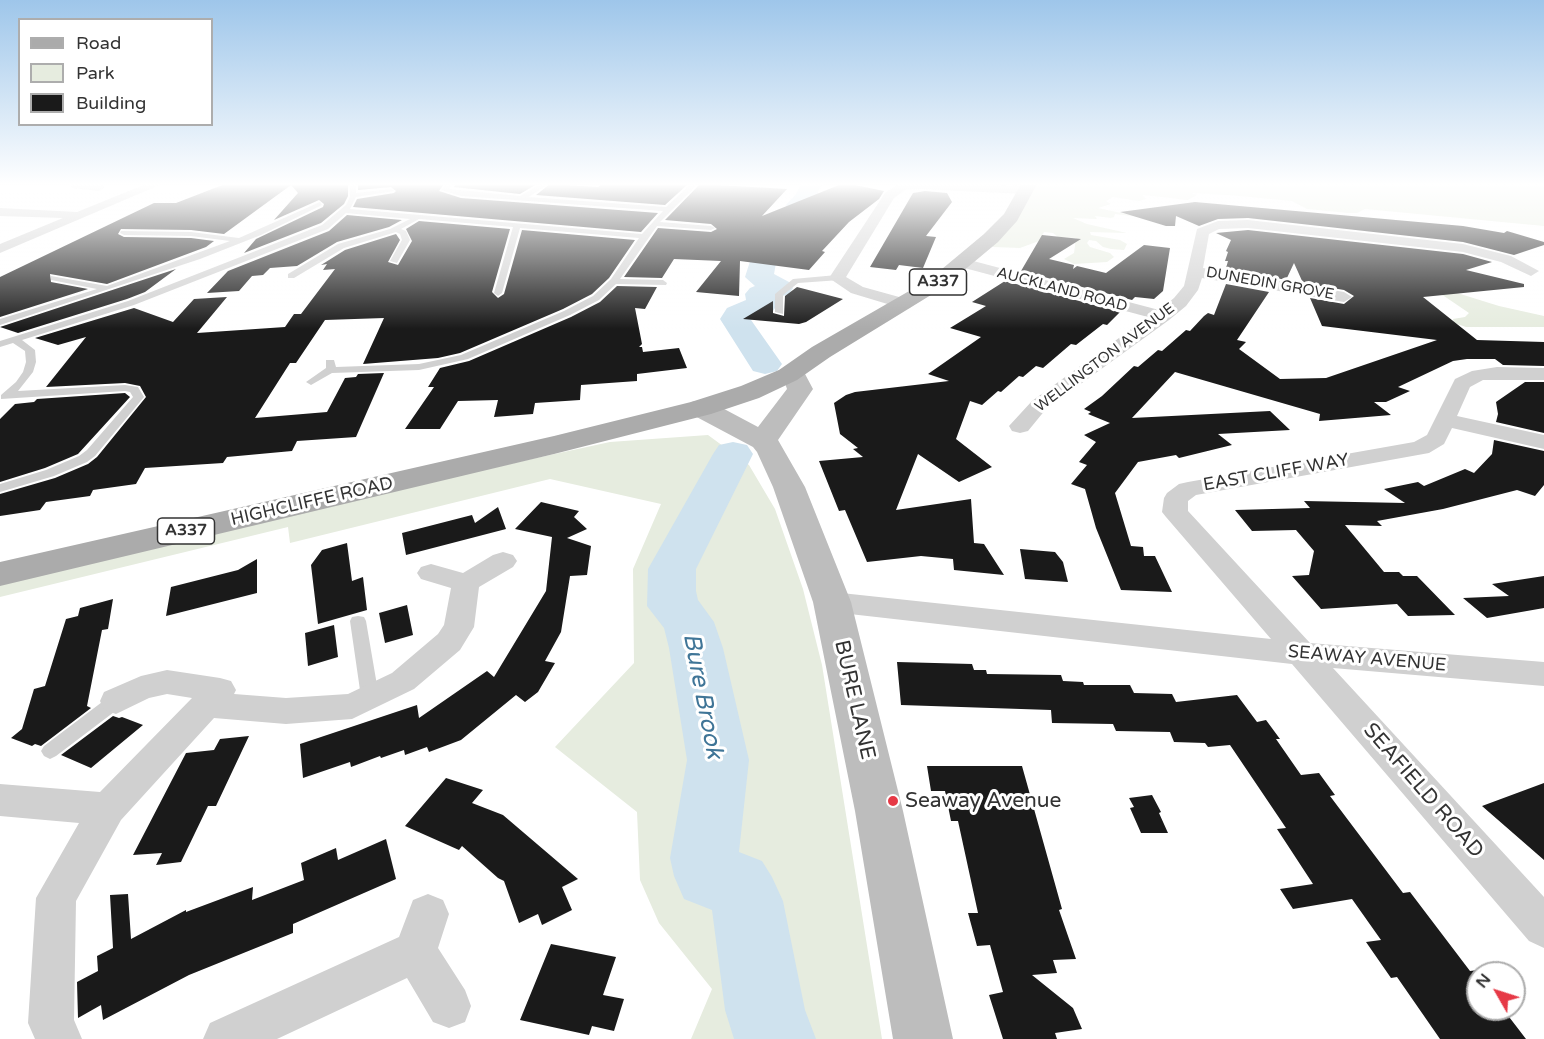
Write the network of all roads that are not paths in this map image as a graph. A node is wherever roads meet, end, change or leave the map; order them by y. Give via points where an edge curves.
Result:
1 (38, 232) edge
2 (257, 232) edge
3 (312, 232) edge
4 (387, 232) edge
5 (402, 232) edge
6 (515, 232) edge
7 (599, 232) edge
8 (647, 232) edge
9 (866, 232) edge
10 (996, 232) edge
11 (1202, 232) edge
12 (1314, 232) edge
13 (124, 233) dead end
14 (644, 236) junction
15 (240, 240) junction
16 (0, 249) edge
17 (394, 261) dead end
18 (962, 263) junction
19 (793, 271) dead end
20 (1531, 271) dead end
21 (1196, 272) junction
22 (291, 276) dead end
23 (54, 278) dead end
24 (837, 278) junction
25 (614, 280) junction
26 (796, 282) junction
27 (663, 283) dead end
28 (108, 288) junction
29 (498, 293) dead end
30 (1344, 297) dead end
31 (904, 304) junction
32 (780, 312) dead end
33 (1162, 316) junction
34 (0, 322) edge
35 (15, 340) junction
36 (0, 344) edge
37 (782, 372) junction
38 (1544, 374) edge
39 (311, 382) dead end
40 (4, 398) edge
41 (698, 403) junction
42 (1444, 420) junction
43 (1020, 426) dead end
44 (764, 441) junction
45 (1544, 442) edge
46 (0, 488) edge
47 (503, 561) dead end
48 (431, 573) dead end
49 (0, 574) edge
50 (466, 583) junction
51 (832, 602) junction
52 (358, 621) dead end
53 (1302, 654) junction
54 (1544, 674) edge
55 (370, 697) junction
56 (116, 701) joint
57 (206, 705) junction
58 (50, 751) dead end
59 (0, 800) edge
60 (108, 809) junction
61 (1544, 927) edge
62 (449, 1006) dead end
63 (59, 1039) edge
64 (226, 1039) edge
65 (923, 1039) edge

1 - 16 street
2 - 15 lane
3 - 35 lane via 131,303
4 - 22 lane via 347,243
5 - 17 lane via 405,245
6 - 29 lane
7 - 14 lane
8 - 14 lane
9 - 24 street
10 - 18 main road, A337
11 - 21 street, WELLINGTON AVENUE
12 - 20 street, WELLINGTON AVENUE via 1464,248 1506,259
13 - 15 lane
14 - 25 lane
15 - 28 lane
18 - 31 main road, A337
18 - 33 street, AUCKLAND ROAD
19 - 26 lane
21 - 30 street, DUNEDIN GROVE
21 - 33 street, WELLINGTON AVENUE via 1192,287
23 - 28 lane
24 - 26 lane
24 - 31 street via 857,290
25 - 27 lane
25 - 39 lane via 596,297 567,313 464,357 419,367 330,366
26 - 32 lane via 779,294
28 - 34 lane
31 - 37 main road, HIGHCLIFFE ROAD / A337
33 - 43 street, WELLINGTON AVENUE via 1039,405
35 - 36 lane
35 - 40 lane via 30,350 31,362 28,372
37 - 41 main road, HIGHCLIFFE ROAD / A337 via 750,392
37 - 44 street via 796,379 800,389
38 - 42 street, EAST CLIFF WAY via 1488,374 1461,383
40 - 46 lane via 125,388 134,389 139,397 83,459
41 - 44 street
41 - 49 main road, HIGHCLIFFE ROAD / A337 via 554,445
42 - 45 street
42 - 53 street, EAST CLIFF WAY via 1436,439 1421,448 1188,489 1176,498 1175,512
44 - 51 street, BURE LANE via 789,487
47 - 50 street
48 - 50 street
50 - 55 street via 459,627 450,642 403,681
51 - 53 street, SEAWAY AVENUE
51 - 65 street, BURE LANE via 879,811
52 - 55 lane
53 - 54 street, SEAWAY AVENUE
53 - 61 street, SEAFIELD ROAD
55 - 57 street via 352,706 286,711
56 - 57 street via 141,688 167,682 220,690
56 - 58 lane
57 - 60 street
59 - 60 street
60 - 63 street via 56,898 51,1023
62 - 64 street via 422,933

